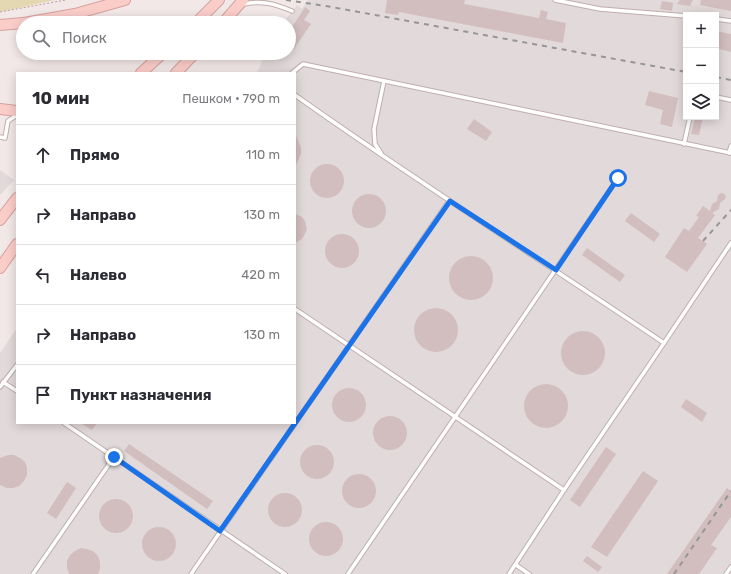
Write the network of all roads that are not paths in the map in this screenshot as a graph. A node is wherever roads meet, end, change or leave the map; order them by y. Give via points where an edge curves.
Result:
1 (126, 0) edge
2 (219, 0) edge
3 (267, 0) edge
4 (555, 0) edge
5 (240, 4) edge
6 (292, 11) dead end
7 (63, 16) edge
8 (203, 16) edge
9 (229, 16) edge
10 (683, 16) edge
11 (719, 19) edge
12 (731, 21) edge
13 (16, 24) edge
14 (0, 25) edge
15 (155, 60) edge
16 (188, 60) edge
17 (142, 72) edge
18 (177, 72) edge
19 (293, 72) edge
20 (384, 81) junction
21 (296, 96) edge
22 (719, 98) edge
23 (731, 100) edge
24 (0, 109) edge
25 (16, 111) edge
26 (16, 116) edge
27 (689, 120) edge
28 (0, 137) edge
29 (684, 144) junction
30 (731, 146) edge
31 (730, 153) edge
32 (383, 155) junction
33 (618, 178) dead end
34 (16, 199) edge
35 (450, 201) junction
36 (0, 220) edge
37 (731, 242) edge
38 (16, 245) edge
39 (0, 268) edge
40 (556, 270) junction
41 (296, 310) edge
42 (664, 343) junction
43 (349, 346) junction
44 (16, 365) edge
45 (3, 382) junction
46 (0, 387) edge
47 (16, 390) edge
48 (456, 416) junction
49 (296, 422) edge
50 (65, 424) edge
51 (295, 424) edge
52 (114, 457) junction
53 (564, 490) junction
54 (220, 531) junction
55 (516, 565) junction
56 (731, 567) edge
57 (33, 574) edge
58 (191, 574) edge
59 (285, 574) edge
60 (348, 574) edge
61 (509, 574) edge
62 (529, 574) edge
63 (726, 574) edge

1 - 7 main road
2 - 8 main road
3 - 5 lane
3 - 6 lane
4 - 10 lane via 600,9
5 - 9 main road
11 - 12 lane
13 - 14 main road
15 - 17 main road
16 - 18 main road
19 - 20 lane via 303,64
20 - 29 lane
20 - 32 lane via 374,129 375,144
21 - 32 lane
22 - 23 lane
24 - 25 main road
26 - 28 lane via 8,121 5,138
27 - 29 lane
29 - 31 lane
30 - 31 lane
32 - 35 lane
33 - 40 lane
34 - 36 main road
35 - 40 lane
35 - 43 lane
37 - 42 lane
38 - 39 main road
40 - 42 lane
40 - 48 lane
41 - 43 lane
42 - 53 lane
43 - 48 lane
43 - 49 lane
44 - 45 lane
45 - 46 lane
45 - 47 lane
48 - 53 lane
48 - 60 lane
50 - 52 lane
51 - 54 lane
52 - 54 lane
52 - 57 lane
53 - 55 lane
54 - 58 lane
54 - 59 lane
55 - 61 lane
55 - 62 lane
56 - 63 lane

